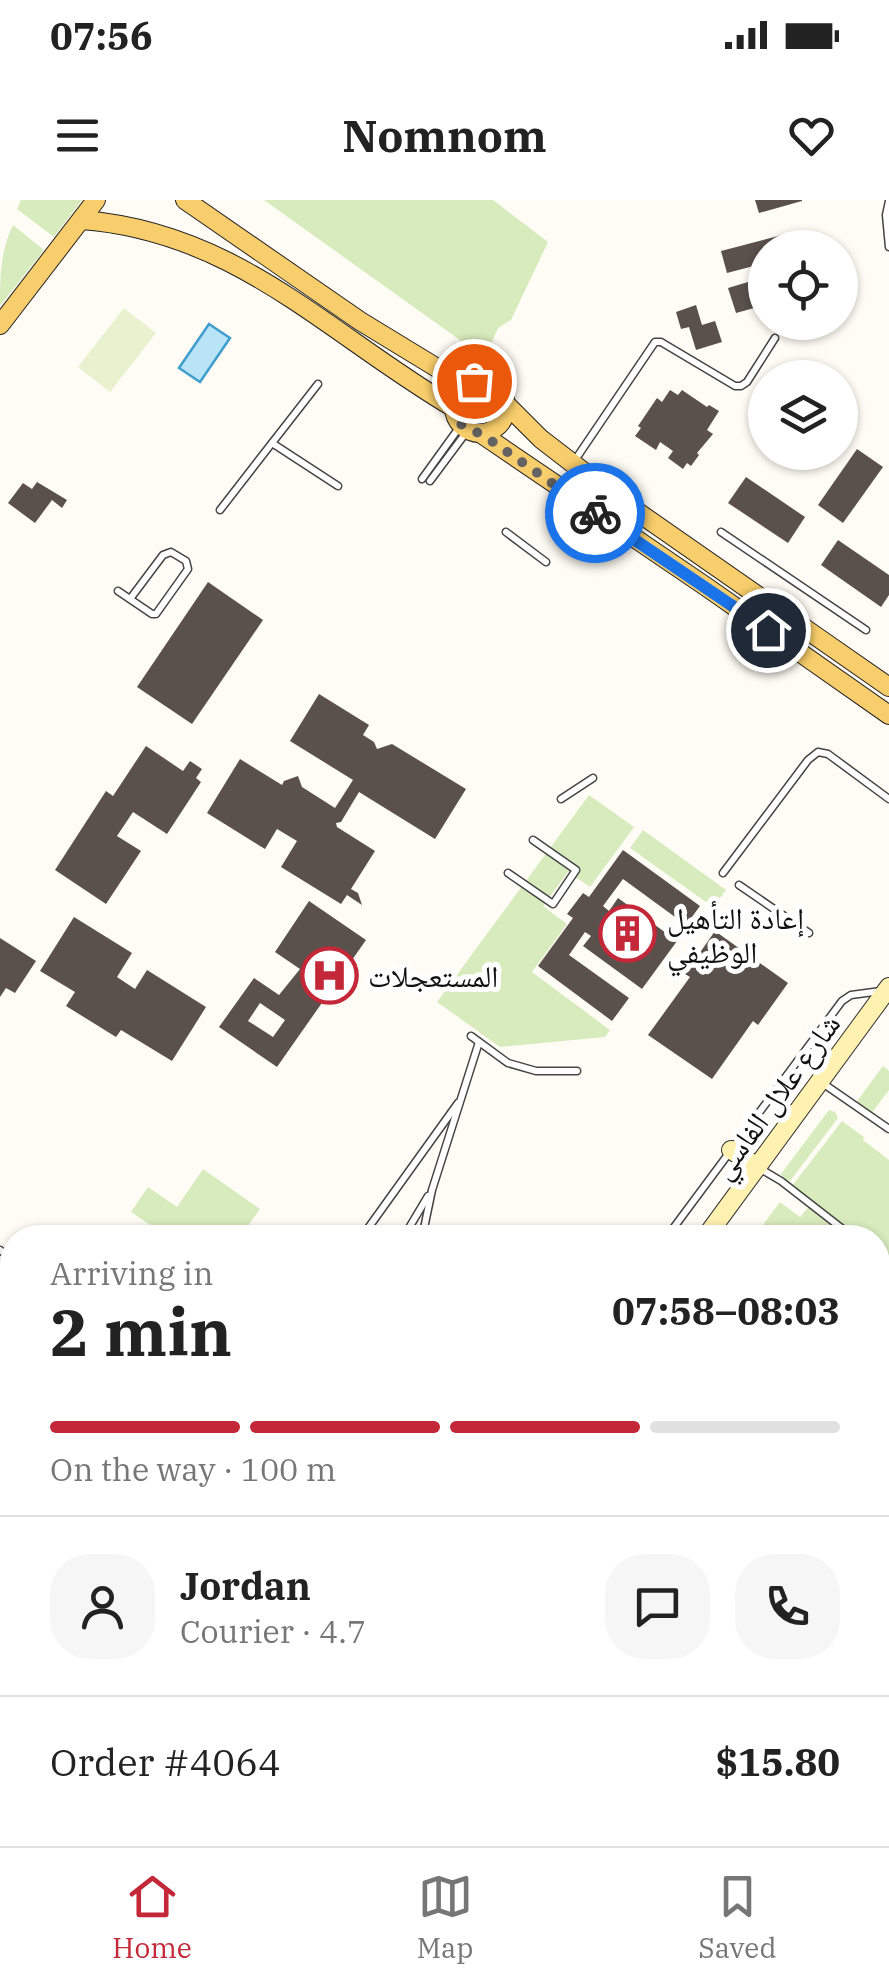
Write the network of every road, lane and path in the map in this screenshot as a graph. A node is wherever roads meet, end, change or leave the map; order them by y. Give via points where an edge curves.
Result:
1 (96, 200) edge
2 (185, 200) edge
3 (889, 201) edge
4 (82, 220) junction
5 (889, 247) edge
6 (0, 325) edge
7 (774, 340) edge
8 (318, 384) dead end
9 (465, 385) junction
10 (507, 405) junction
11 (466, 424) junction
12 (272, 443) junction
13 (573, 464) junction
14 (426, 480) dead end
15 (338, 486) dead end
16 (220, 510) dead end
17 (506, 532) dead end
18 (721, 532) dead end
19 (546, 562) dead end
20 (118, 591) dead end
21 (130, 599) junction
22 (866, 630) dead end
23 (889, 687) edge
24 (889, 715) edge
25 (593, 778) dead end
26 (561, 799) dead end
27 (889, 799) edge
28 (533, 840) dead end
29 (723, 873) dead end
30 (508, 874) dead end
31 (739, 885) dead end
32 (809, 933) dead end
33 (888, 988) edge
34 (470, 1036) dead end
35 (479, 1042) junction
36 (577, 1071) dead end
37 (822, 1082) junction
38 (462, 1098) junction
39 (889, 1129) edge
40 (731, 1150) junction
41 (758, 1167) junction
42 (432, 1190) junction
43 (370, 1225) edge
44 (411, 1225) edge
45 (425, 1225) edge
46 (676, 1225) edge
47 (716, 1225) edge
48 (838, 1225) edge

1 - 4 main road
2 - 9 main road
3 - 5 lane
4 - 6 main road
4 - 11 main road via 171,236 250,272
7 - 13 lane via 741,386 655,342
8 - 12 lane
9 - 10 main road via 494,384
9 - 11 main road via 455,400
10 - 11 main road via 495,429
10 - 13 main road
11 - 14 lane
11 - 24 main road
12 - 15 lane
12 - 16 lane
13 - 23 main road
17 - 19 lane
18 - 22 lane
20 - 21 lane
21 - 21 lane via 156,614 189,566 168,552
25 - 26 lane
27 - 29 lane via 818,752
28 - 30 lane via 576,870 554,904
31 - 32 lane
33 - 37 street, شارع علال الفاسي
33 - 40 lane via 842,1001
34 - 35 lane
35 - 36 lane via 522,1067
35 - 38 lane
37 - 39 lane
37 - 41 street, شارع علال الفاسي
38 - 42 lane
38 - 43 lane
40 - 41 street
40 - 46 lane
41 - 47 street, شارع علال الفاسي
41 - 48 lane
42 - 44 lane
42 - 45 lane

